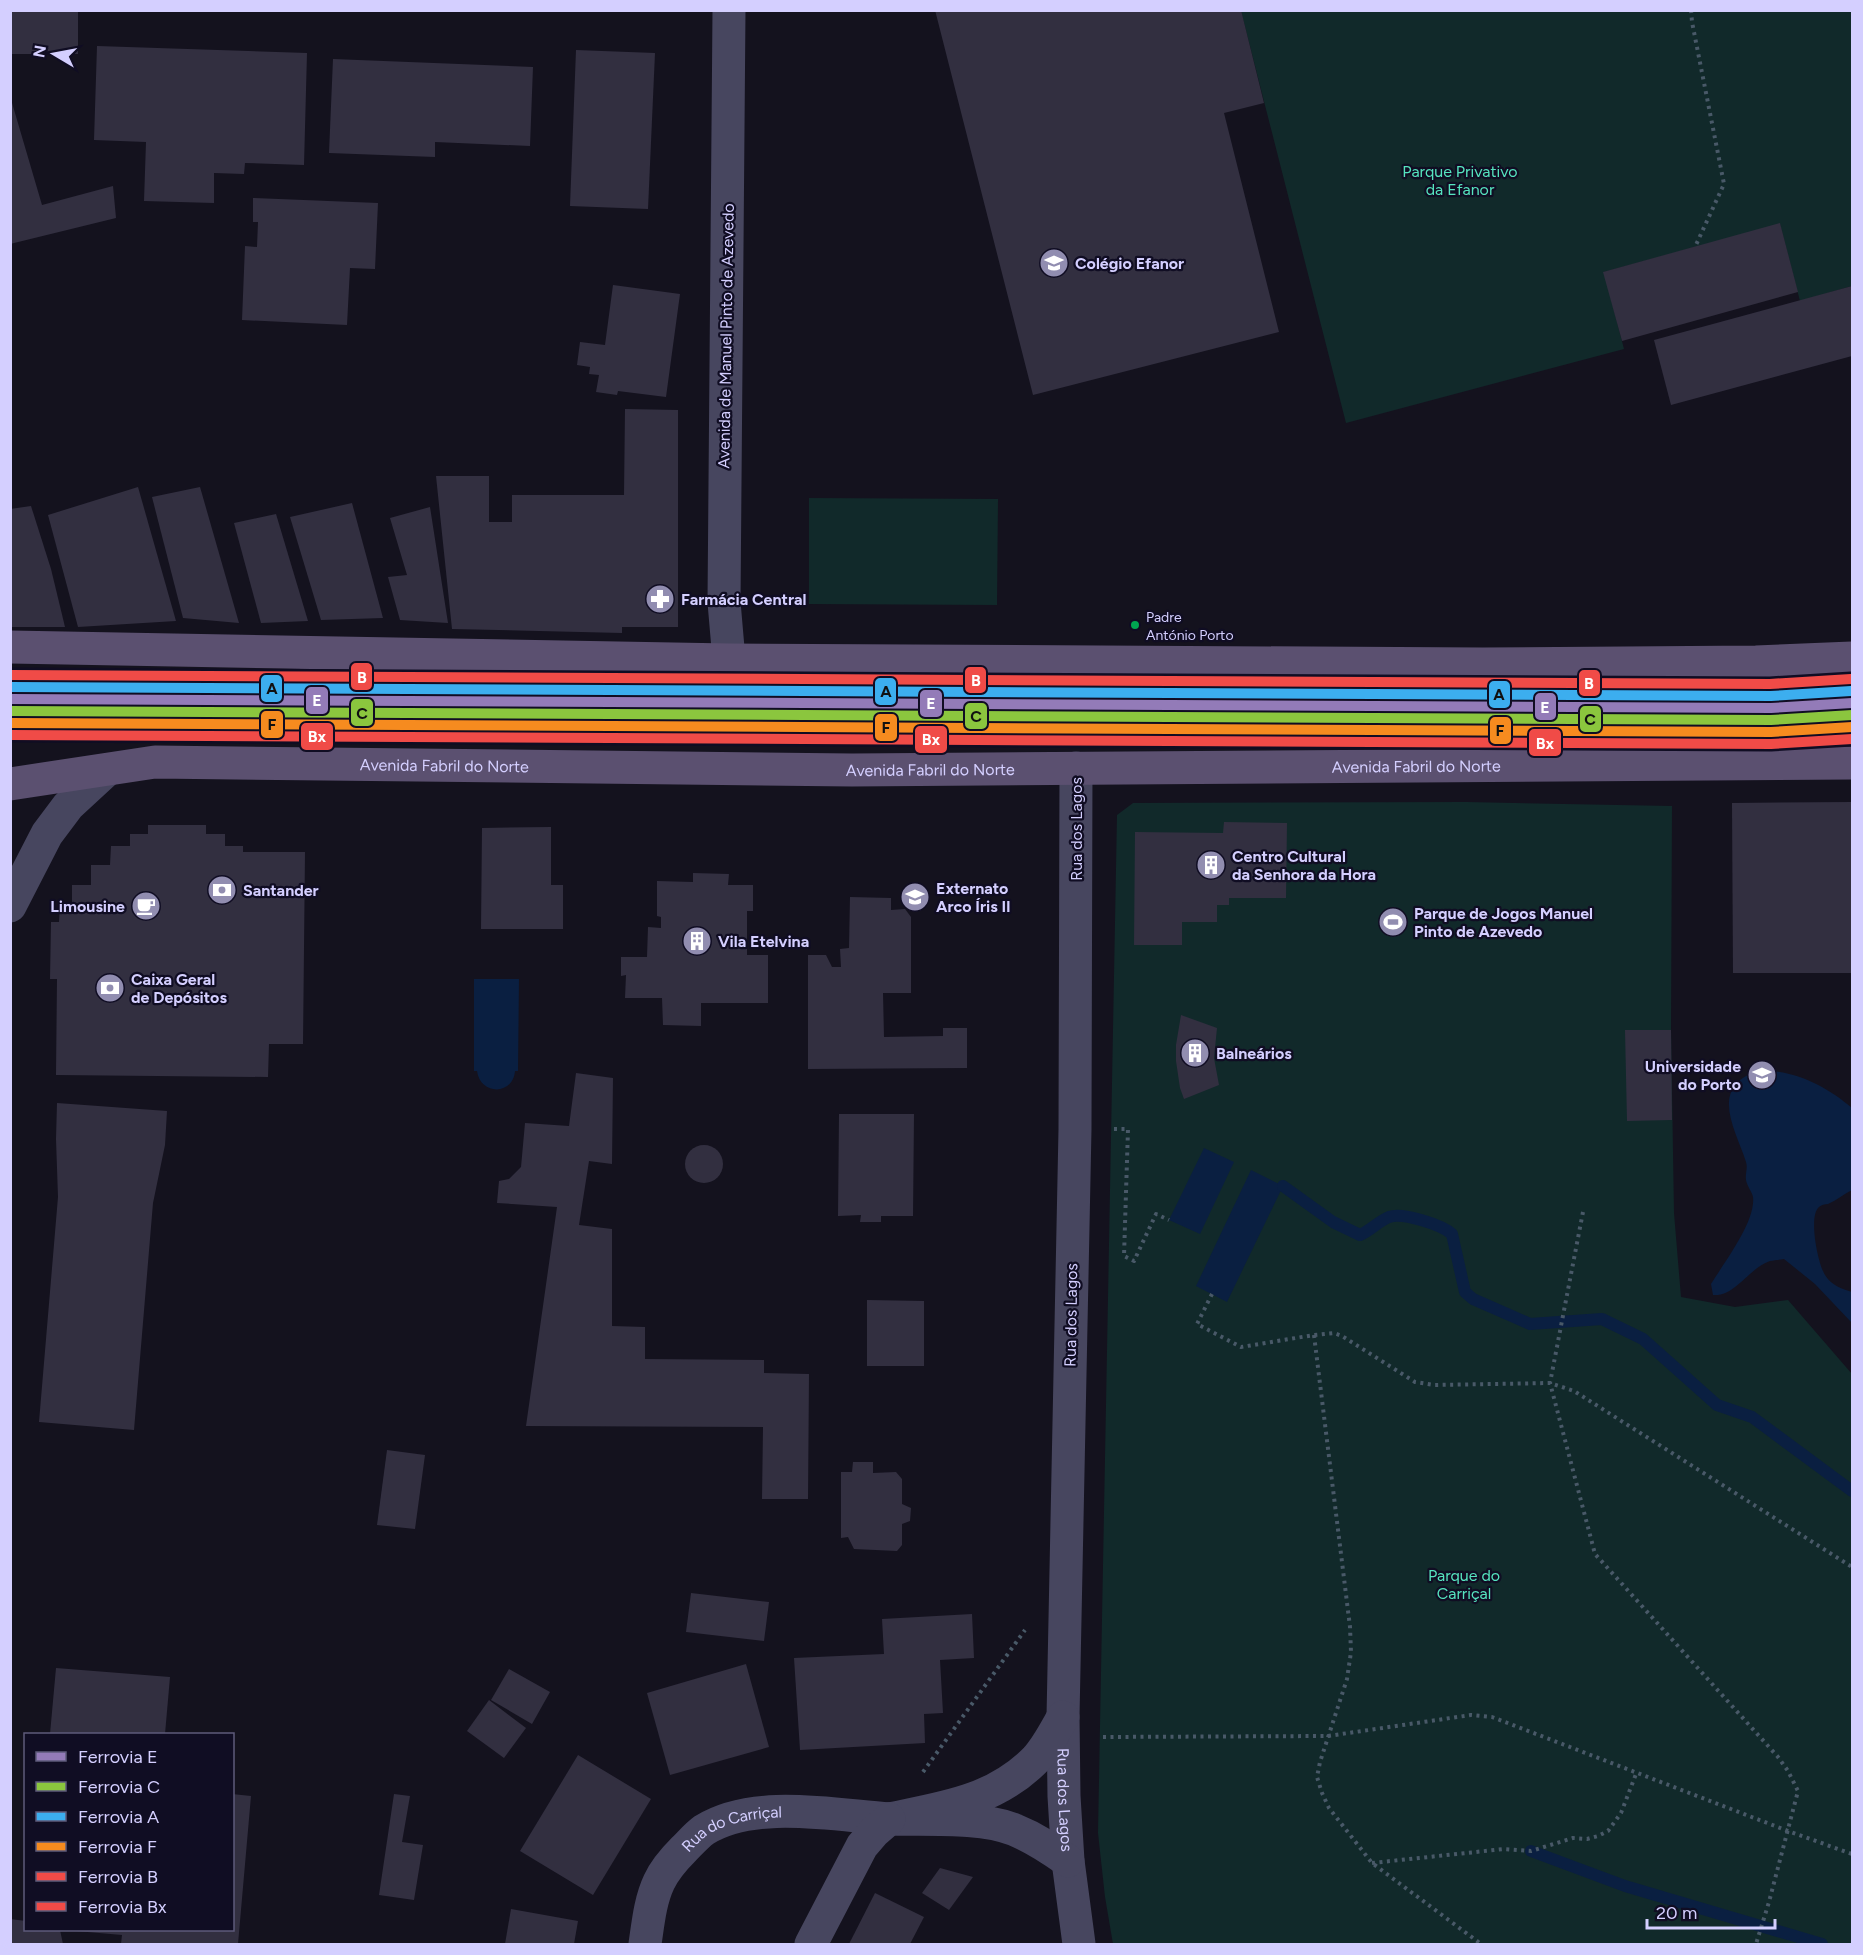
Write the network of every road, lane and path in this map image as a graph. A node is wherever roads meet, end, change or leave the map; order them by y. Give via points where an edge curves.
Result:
1 (729, 10) edge
2 (1691, 10) edge
3 (1695, 247) dead end
4 (10, 647) edge
5 (1852, 658) edge
6 (729, 660) junction
7 (1852, 763) edge
8 (1076, 768) junction
9 (107, 770) junction
10 (10, 784) edge
11 (10, 906) edge
12 (1126, 1178) dead end
13 (1583, 1212) dead end
14 (1169, 1220) dead end
15 (1212, 1294) dead end
16 (1314, 1335) junction
17 (1550, 1383) junction
18 (1852, 1568) edge
19 (1025, 1630) dead end
20 (1063, 1717) junction
21 (1328, 1736) junction
22 (1100, 1737) dead end
23 (1636, 1774) junction
24 (889, 1819) junction
25 (1788, 1831) junction
26 (1852, 1854) edge
27 (1068, 1861) junction
28 (1372, 1863) junction
29 (645, 1944) edge
30 (811, 1944) edge
31 (1079, 1944) edge
32 (1481, 1944) edge
33 (1756, 1944) edge

1 - 6 street, Avenida de Manuel Pinto de Azevedo via 724,602
2 - 3 path via 1724,184
4 - 6 main road
5 - 6 main road via 1506,664
7 - 8 main road, Avenida Fabril do Norte
8 - 9 main road, Avenida Fabril do Norte via 852,770 155,762
8 - 20 street, Rua dos Lagos via 1075,1141
9 - 10 main road, Avenida Fabril do Norte
9 - 11 street via 68,806 47,834
12 - 14 path via 1124,1256 1134,1261 1156,1214
13 - 17 path
15 - 16 path via 1197,1324 1241,1347
16 - 17 path via 1342,1336 1402,1375 1424,1384
16 - 21 path via 1350,1636 1347,1679
17 - 18 path via 1574,1391
17 - 25 path via 1595,1554 1788,1771 1798,1791
19 - 24 path
20 - 24 street, Rua do Carriçal via 1036,1758 997,1789 962,1804
20 - 27 street, Rua dos Lagos
21 - 22 path
21 - 23 path via 1471,1715 1492,1717
21 - 28 path via 1317,1777 1322,1792 1329,1808
23 - 25 path
23 - 28 path via 1622,1813 1608,1831 1598,1836 1573,1838 1531,1851 1504,1849
24 - 27 street, Rua do Carriçal via 981,1822 1013,1829
24 - 29 street, Rua do Carriçal via 762,1813 728,1820 703,1831 674,1859 659,1882
24 - 30 street via 862,1846
25 - 26 path
25 - 33 path
27 - 31 street, Rua dos Lagos
28 - 32 path

